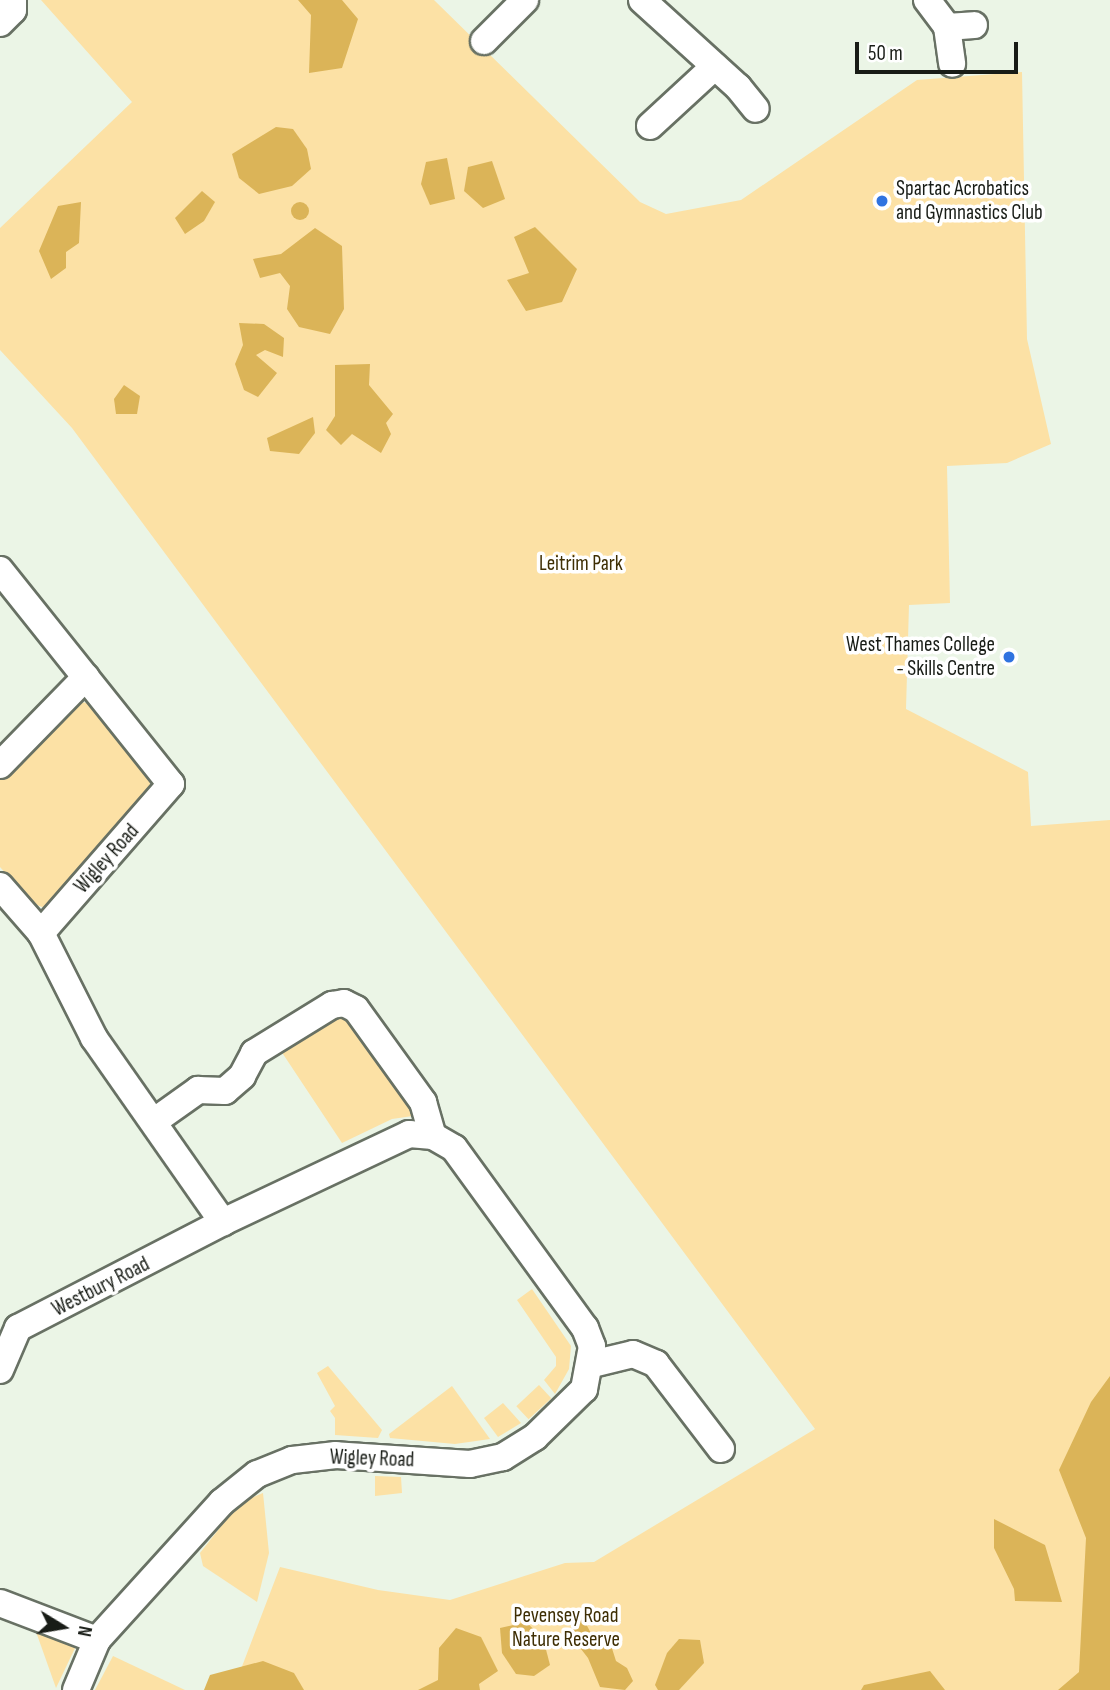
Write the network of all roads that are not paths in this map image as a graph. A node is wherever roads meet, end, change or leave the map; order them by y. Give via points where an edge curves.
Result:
1 (13, 0) edge
2 (525, 0) edge
3 (642, 0) edge
4 (927, 0) edge
5 (0, 23) edge
6 (974, 24) dead end
7 (947, 27) junction
8 (484, 41) dead end
9 (952, 64) dead end
10 (715, 66) junction
11 (755, 109) dead end
12 (650, 126) dead end
13 (0, 570) edge
14 (86, 677) junction
15 (0, 765) edge
16 (0, 886) edge
17 (41, 933) junction
18 (156, 1120) junction
19 (433, 1136) junction
20 (223, 1222) junction
21 (9, 1324) edge
22 (592, 1364) junction
23 (0, 1370) edge
24 (721, 1449) dead end
25 (0, 1603) edge
26 (97, 1640) junction
27 (76, 1690) edge

1 - 5 street via 13,10
2 - 8 street
3 - 10 street
4 - 7 street
6 - 7 street
7 - 9 street
10 - 11 street
10 - 12 street
13 - 14 street, Wigley Road
14 - 15 street
14 - 17 street, Wigley Road via 178,792
16 - 17 street
17 - 18 street via 94,1038
18 - 19 street via 198,1090 225,1091 242,1076 254,1053 332,1004 344,1003 356,1009 423,1102
18 - 20 street
19 - 20 street via 409,1135
19 - 22 street via 454,1148 585,1328
20 - 21 street, Westbury Road
21 - 23 street, Westbury Road
22 - 24 street via 633,1354 656,1364
22 - 26 street, Wigley Road via 584,1389 571,1404 503,1457 470,1464 336,1455 292,1460 257,1474 222,1502
25 - 26 street
26 - 27 street, Wigley Road

